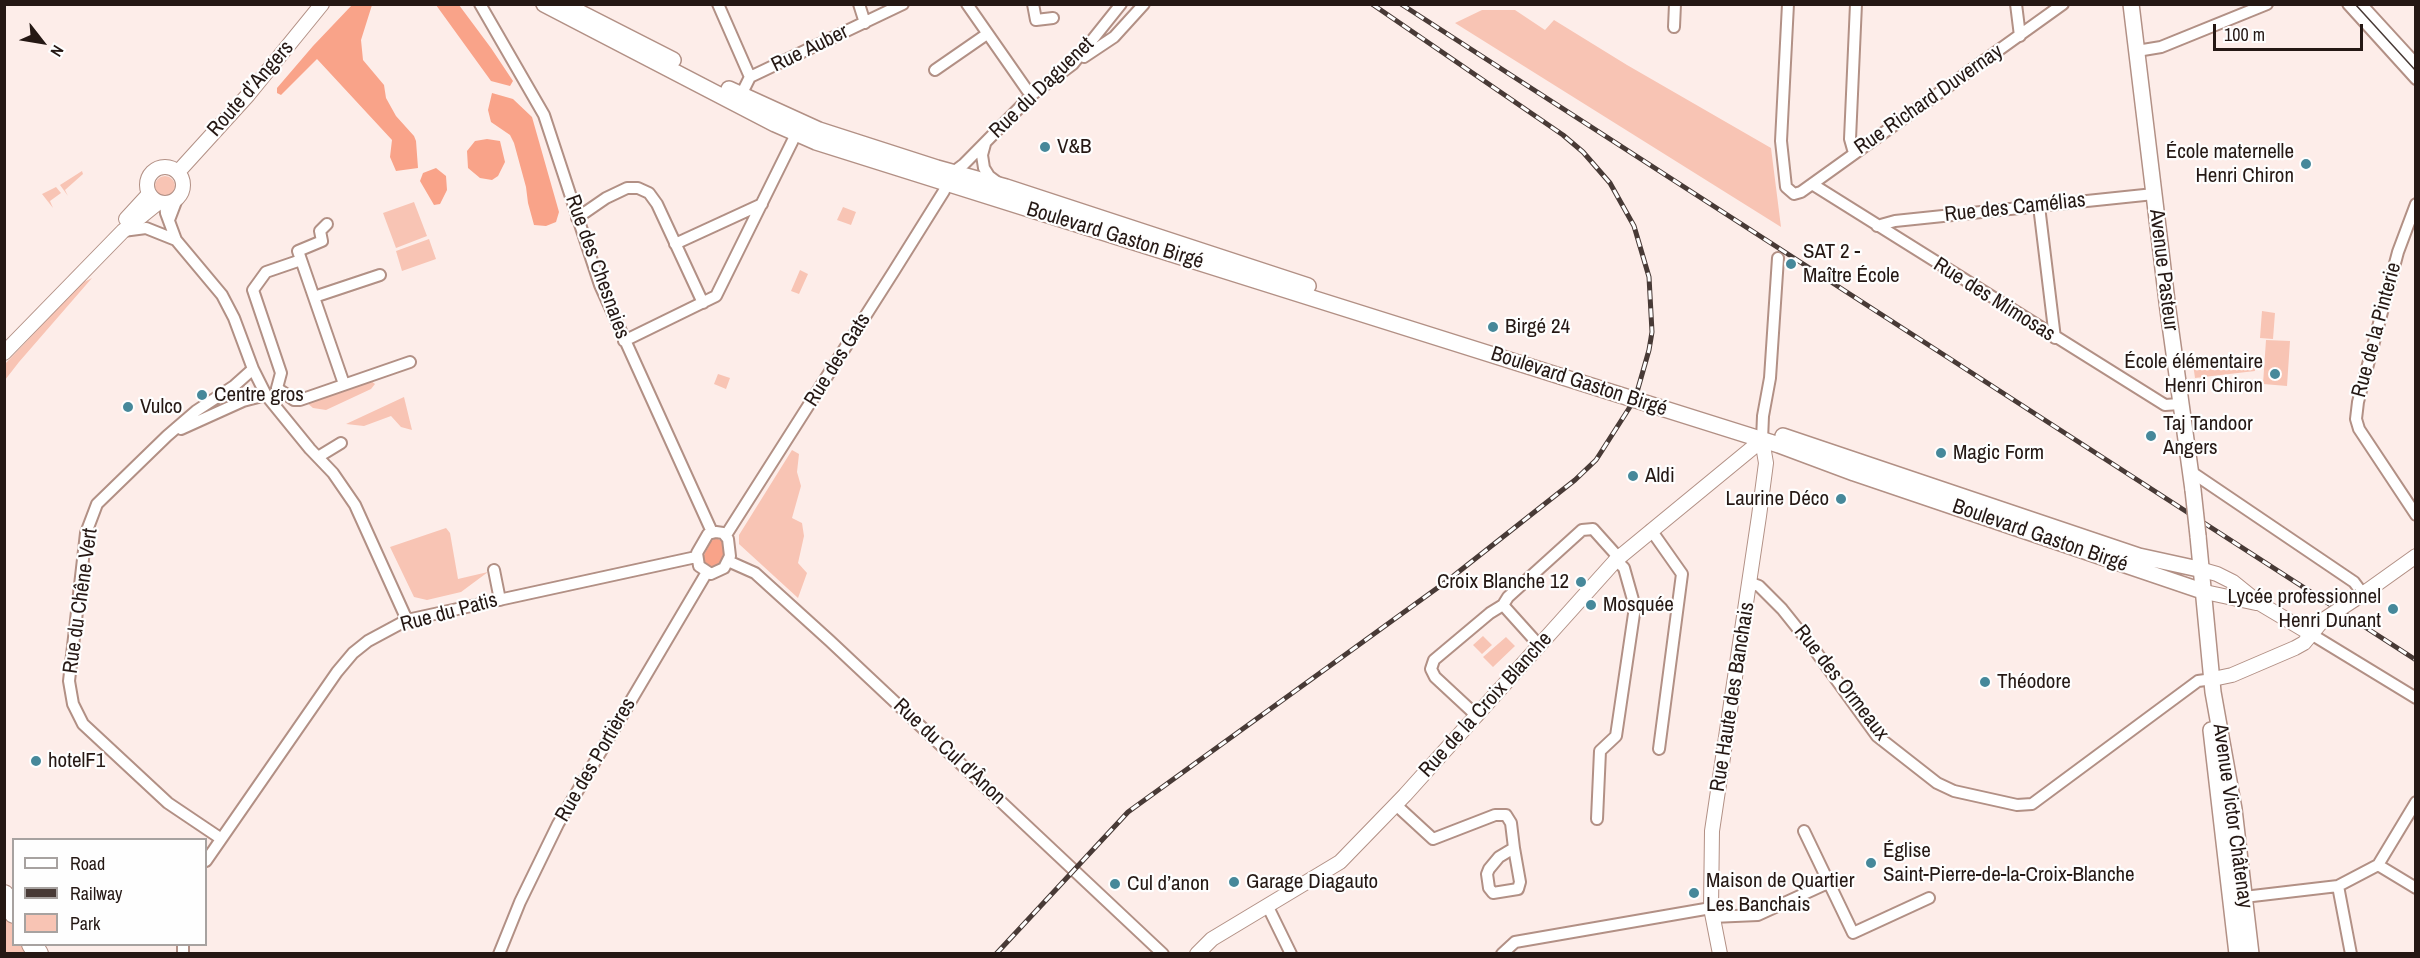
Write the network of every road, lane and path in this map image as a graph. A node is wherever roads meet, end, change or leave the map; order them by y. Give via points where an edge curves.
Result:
1 (480, 4) edge
2 (544, 4) edge
3 (566, 4) edge
4 (718, 4) edge
5 (859, 4) edge
6 (903, 4) edge
7 (967, 4) edge
8 (1033, 4) edge
9 (1121, 4) edge
10 (1144, 4) edge
11 (1675, 4) edge
12 (1788, 4) edge
13 (1856, 4) edge
14 (2016, 4) edge
15 (2063, 4) edge
16 (2132, 4) edge
17 (2266, 4) edge
18 (2348, 4) edge
19 (2361, 4) edge
20 (316, 7) edge
21 (1053, 18) dead end
22 (865, 23) junction
23 (1674, 27) dead end
24 (987, 34) junction
25 (2020, 36) junction
26 (2138, 51) junction
27 (1073, 64) junction
28 (2415, 64) edge
29 (935, 70) dead end
30 (750, 77) junction
31 (2415, 79) edge
32 (1033, 94) junction
33 (741, 95) junction
34 (799, 128) junction
35 (985, 143) junction
36 (1854, 153) junction
37 (178, 172) junction
38 (950, 178) junction
39 (1812, 184) junction
40 (1006, 188) junction
41 (2154, 194) junction
42 (163, 200) junction
43 (762, 204) junction
44 (2415, 204) edge
45 (2039, 206) junction
46 (578, 218) junction
47 (327, 224) dead end
48 (1877, 226) junction
49 (123, 231) junction
50 (176, 240) junction
51 (675, 244) junction
52 (1778, 258) dead end
53 (301, 260) junction
54 (380, 275) dead end
55 (314, 297) junction
56 (53, 298) junction
57 (703, 303) junction
58 (40, 312) junction
59 (2055, 338) junction
60 (624, 341) junction
61 (4, 343) edge
62 (4, 353) edge
63 (410, 362) dead end
64 (253, 369) junction
65 (344, 384) junction
66 (266, 395) junction
67 (2180, 404) junction
68 (1762, 435) junction
69 (167, 436) junction
70 (341, 443) dead end
71 (318, 457) junction
72 (2190, 471) junction
73 (2415, 515) edge
74 (1651, 531) junction
75 (712, 532) junction
76 (726, 536) junction
77 (2415, 556) edge
78 (696, 557) junction
79 (1617, 559) junction
80 (728, 561) junction
81 (494, 570) dead end
82 (2203, 570) junction
83 (707, 572) junction
84 (1751, 583) junction
85 (2205, 592) junction
86 (2361, 595) junction
87 (500, 600) junction
88 (2259, 603) junction
89 (1503, 605) junction
90 (407, 620) junction
91 (2312, 634) junction
92 (1539, 645) junction
93 (2213, 679) junction
94 (2415, 698) edge
95 (1477, 716) junction
96 (1659, 749) dead end
97 (2415, 802) edge
98 (1396, 805) junction
99 (1597, 819) dead end
100 (1804, 831) dead end
101 (220, 838) junction
102 (1514, 848) dead end
103 (207, 859) edge
104 (2378, 865) junction
105 (1828, 884) junction
106 (2338, 886) junction
107 (2415, 888) edge
108 (4, 895) edge
109 (2244, 897) junction
110 (1929, 898) dead end
111 (1268, 907) junction
112 (12, 909) edge
113 (1711, 912) junction
114 (500, 954) edge
115 (1163, 954) edge
116 (1197, 954) edge
117 (1291, 954) edge
118 (1502, 954) edge
119 (1720, 954) edge
120 (2237, 954) edge
121 (2251, 954) edge
122 (2351, 954) edge

1 - 46 street, Rue des Chesnaies via 544,115
2 - 34 main road, Boulevard Gaston Birgé
3 - 33 main road, Boulevard Gaston Birgé
4 - 30 street
5 - 22 street
6 - 22 street, Rue Auber
7 - 24 street
8 - 21 street via 1036,20
9 - 27 street, Rue du Daguenet
10 - 27 street via 1114,37
11 - 23 street
12 - 39 street, Rue Richard Duvernay via 1781,141 1786,187 1794,194
13 - 36 street via 1850,138
14 - 25 street
15 - 25 street, Rue Richard Duvernay
16 - 26 main road, Avenue Pasteur
17 - 26 street via 2161,47
18 - 31 street
19 - 28 street
20 - 37 street, Route d’Angers via 248,95
22 - 30 street, Rue Auber
24 - 29 street
24 - 32 street
25 - 36 street, Rue Richard Duvernay
26 - 41 main road, Avenue Pasteur
27 - 32 street, Rue du Daguenet
30 - 33 street
32 - 35 street, Rue du Daguenet
33 - 34 main road, Boulevard Gaston Birgé
34 - 38 main road, Boulevard Gaston Birgé via 816,142
34 - 43 street
35 - 38 street, Rue du Daguenet
35 - 40 street, Rue du Daguenet via 982,159 986,172
36 - 39 street, Rue Richard Duvernay
37 - 42 street via 183,188
37 - 42 street via 168,167 153,170 147,180 146,186
38 - 40 main road, Boulevard Gaston Birgé
38 - 68 main road, Boulevard Gaston Birgé
38 - 76 street, Rue des Gats
39 - 48 street, Rue des Mimosas
40 - 68 main road, Boulevard Gaston Birgé
41 - 45 street, Rue des Camélias
41 - 67 main road, Avenue Pasteur
42 - 49 street
42 - 50 street
42 - 56 street
43 - 51 street
43 - 57 street via 720,290
44 - 73 street, Rue de la Pinterie via 2395,262 2356,419
45 - 48 street, Rue des Camélias
45 - 59 street
46 - 51 street via 614,194 638,188 654,198
46 - 60 street, Rue des Chesnaies
47 - 53 street via 320,231 322,241 298,251
48 - 59 street, Rue des Mimosas
49 - 50 street via 146,228
49 - 56 street
50 - 64 street via 222,295
51 - 57 street
52 - 68 street
53 - 55 street
53 - 65 street via 266,272 252,290 281,373 277,388 300,400
54 - 55 street
55 - 65 street
56 - 58 street
57 - 60 street
58 - 61 street
58 - 62 street
59 - 67 street, Rue des Mimosas via 2165,405
60 - 75 street, Rue des Chesnaies
63 - 65 street
64 - 66 street
64 - 69 street, Rue du Chêne Vert
66 - 69 street via 243,401
66 - 71 street
67 - 72 main road, Avenue Pasteur
68 - 74 street, Rue de la Croix Blanche
68 - 82 main road, Boulevard Gaston Birgé via 2139,556
68 - 84 street, Rue Haute des Banchais via 1766,463
68 - 85 main road, Boulevard Gaston Birgé
69 - 101 street, Rue du Chêne Vert via 97,504 86,533 69,681 73,704 83,724 168,803
70 - 71 street
71 - 90 street via 355,505
72 - 82 main road, Avenue Pasteur, bridge
72 - 86 street via 2354,582
74 - 79 street, Rue de la Croix Blanche
74 - 96 street via 1682,574
75 - 76 street
75 - 78 street via 704,538
76 - 80 street via 730,546
77 - 86 street
78 - 83 street
78 - 87 street, Rue du Patis
79 - 89 street via 1595,531 1586,528
79 - 92 street, Rue de la Croix Blanche
79 - 99 street via 1624,568 1635,607 1616,736 1600,751
80 - 83 street via 720,571
80 - 115 street, Rue du Cul d'Ânon via 754,573 830,641
81 - 87 street
82 - 85 main road, Avenue Victor Châtenay
82 - 88 street via 2233,582
83 - 114 street, Rue des Portières via 558,824
84 - 93 street, Rue des Ormeaux via 1782,609 1877,736 1937,783 1954,791 2017,805 2032,804 2198,681
84 - 113 street, Rue Haute des Banchais via 1712,831
85 - 88 street
85 - 93 main road, Avenue Victor Châtenay
86 - 91 street, bridge via 2324,620
87 - 90 street, Rue du Patis
88 - 91 street
89 - 92 street
89 - 95 street via 1431,666 1435,677
90 - 101 street, Rue du Patis via 353,653
91 - 93 street via 2295,648
91 - 94 street
92 - 95 street, Rue de la Croix Blanche
93 - 109 main road, Avenue Victor Châtenay
93 - 120 main road, Avenue Victor Châtenay via 2211,728
95 - 98 street, Rue de la Croix Blanche
97 - 104 street
98 - 102 street via 1433,838 1495,815 1506,815
98 - 111 street, Rue de la Croix Blanche via 1340,862
100 - 105 street
101 - 103 street, Rue du Patis
104 - 106 street
104 - 107 street
105 - 110 street via 1853,933
105 - 113 street via 1758,915
106 - 109 street
106 - 122 street
108 - 112 highway
109 - 121 main road, Avenue Victor Châtenay
111 - 116 street, Rue de la Croix Blanche via 1212,939
111 - 117 street
113 - 118 street via 1515,942
113 - 119 street, Rue Haute des Banchais

